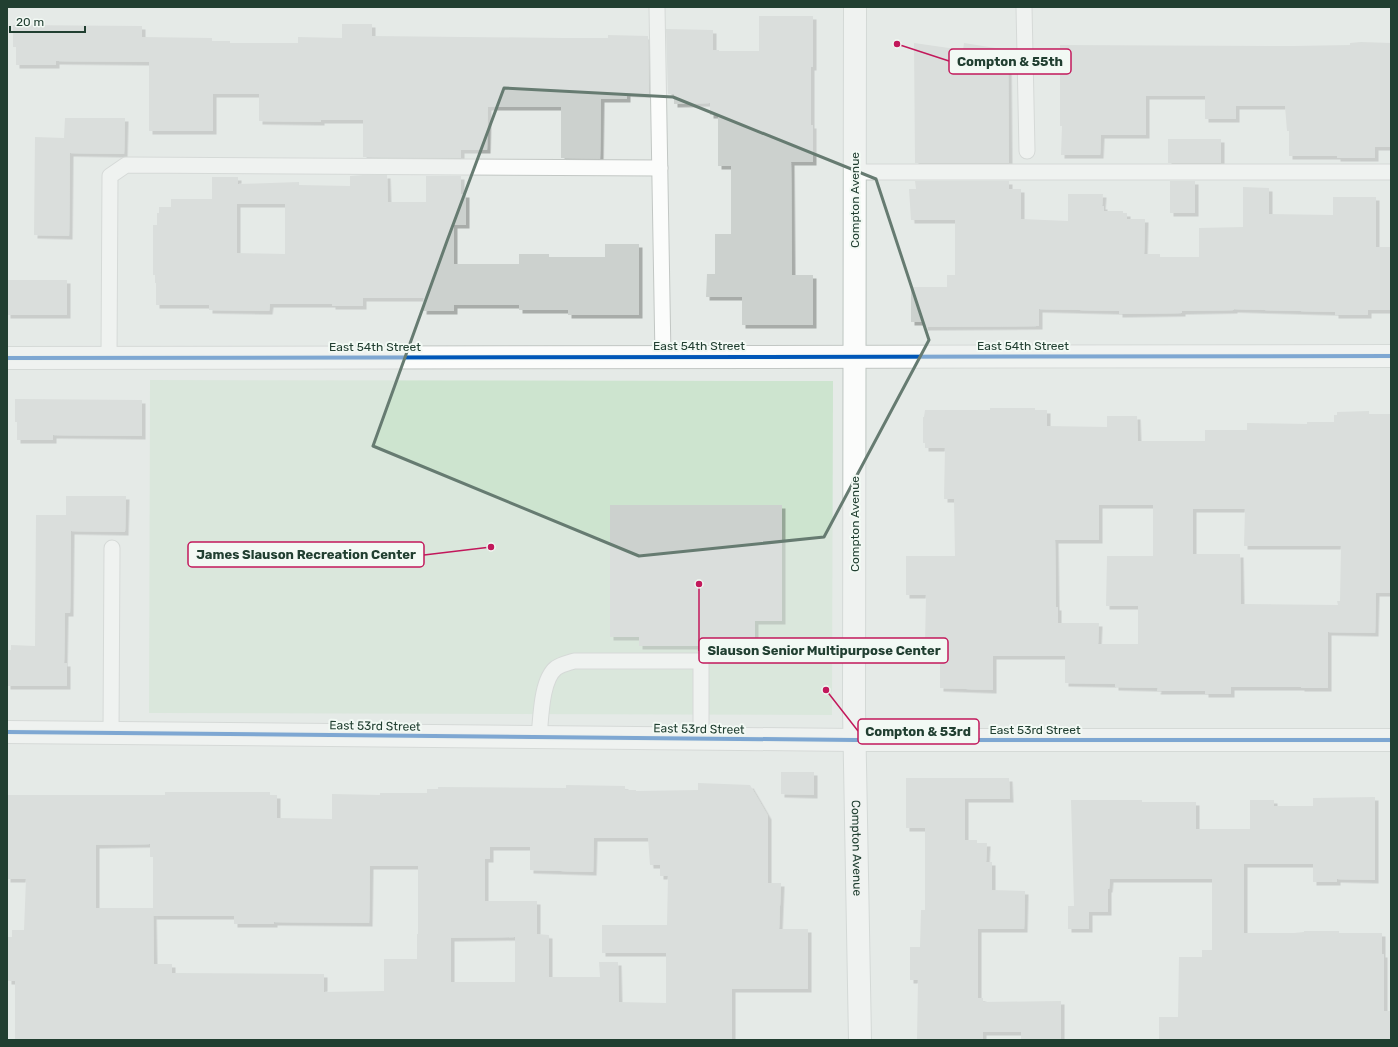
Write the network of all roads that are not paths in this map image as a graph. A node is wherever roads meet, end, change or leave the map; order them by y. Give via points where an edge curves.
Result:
1 (657, 7) edge
2 (855, 7) edge
3 (1024, 7) edge
4 (1027, 151) dead end
5 (660, 168) junction
6 (855, 172) junction
7 (1391, 172) edge
8 (662, 356) junction
9 (855, 356) junction
10 (1391, 356) edge
11 (7, 358) edge
12 (109, 358) junction
13 (112, 548) dead end
14 (7, 732) edge
15 (111, 734) junction
16 (539, 737) junction
17 (701, 739) junction
18 (855, 740) junction
19 (1391, 740) edge
20 (860, 1040) edge

1 - 5 lane
2 - 6 street, Compton Avenue
3 - 4 lane
5 - 8 lane
5 - 12 lane via 126,165 110,176
6 - 7 lane
6 - 9 street, Compton Avenue
8 - 9 street, East 54th Street
8 - 12 street, East 54th Street
9 - 10 street, East 54th Street
9 - 18 street, Compton Avenue
11 - 12 street, East 54th Street
13 - 15 lane
14 - 15 street, East 53rd Street
15 - 16 street, East 53rd Street
16 - 17 street, East 53rd Street
16 - 17 lane via 545,684 549,675 564,664 574,661 701,661
17 - 18 street, East 53rd Street
18 - 19 street, East 53rd Street
18 - 20 street, Compton Avenue

